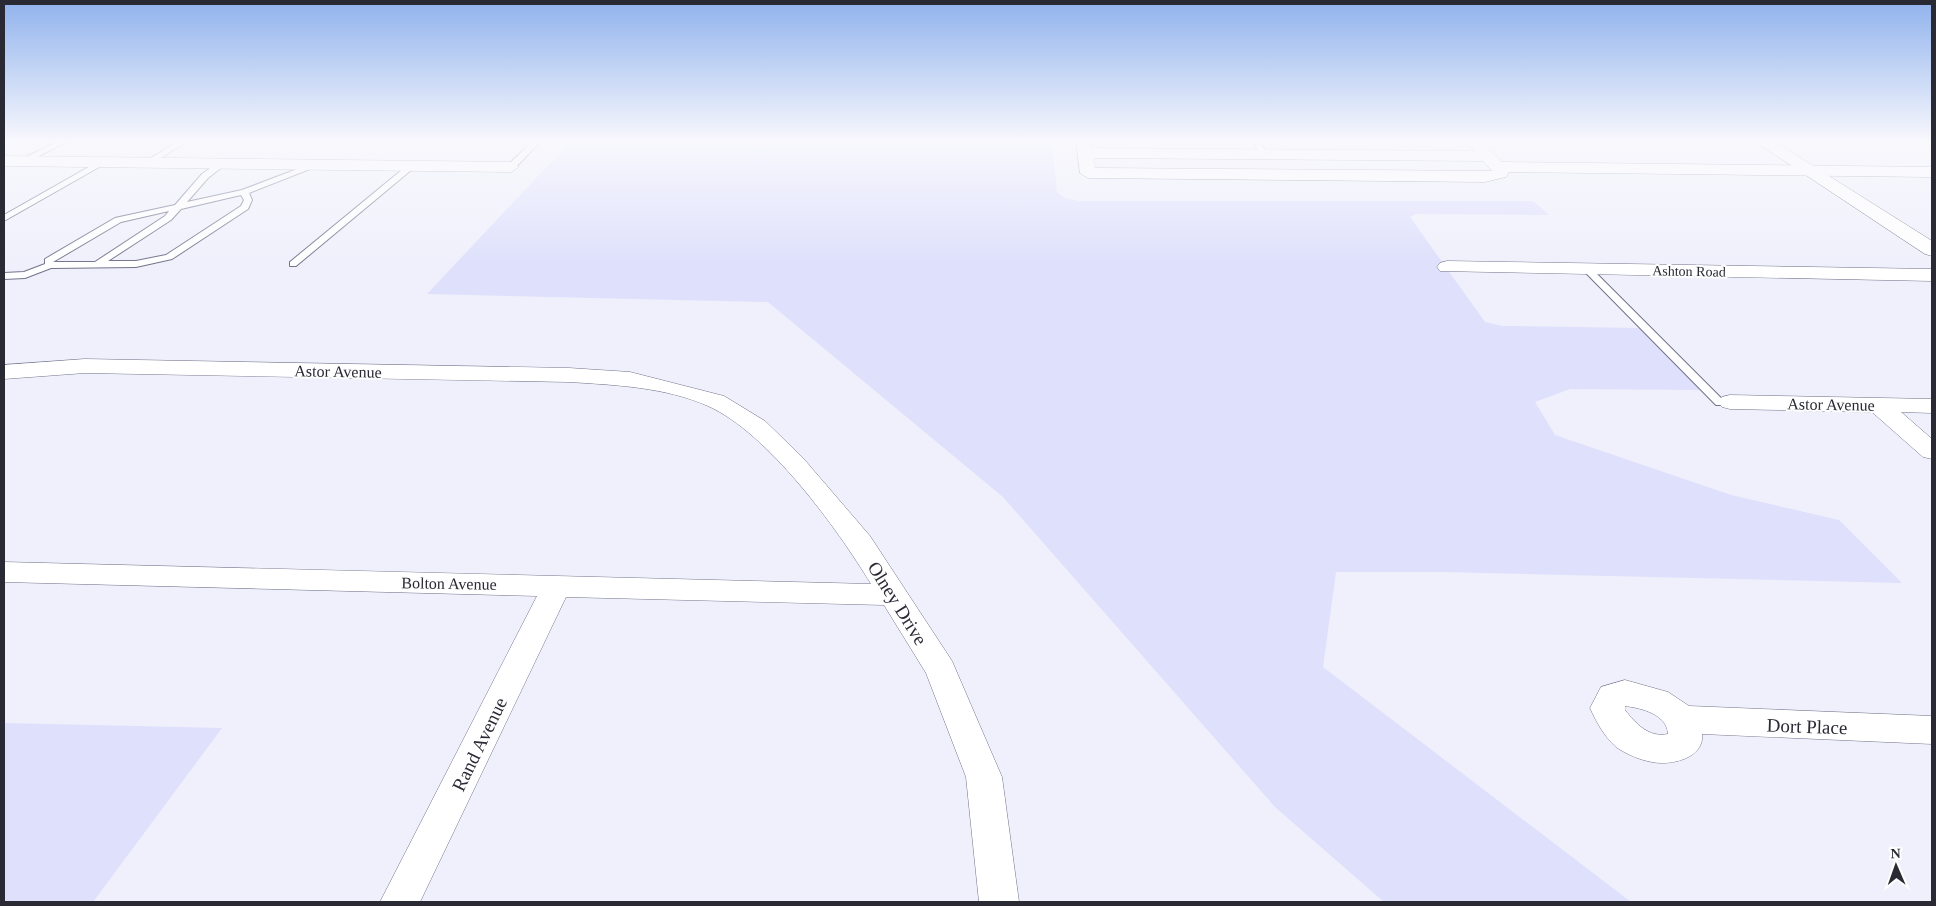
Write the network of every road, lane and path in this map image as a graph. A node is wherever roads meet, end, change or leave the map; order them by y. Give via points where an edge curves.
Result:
1 (68, 182) edge
2 (200, 182) edge
3 (270, 182) edge
4 (392, 182) edge
5 (1827, 182) edge
6 (244, 192) junction
7 (181, 206) junction
8 (4, 218) edge
9 (1932, 250) edge
10 (98, 264) junction
11 (293, 264) dead end
12 (50, 265) junction
13 (1447, 266) dead end
14 (1587, 269) junction
15 (1932, 275) edge
16 (4, 276) edge
17 (4, 372) edge
18 (672, 388) joint
19 (1725, 403) joint
20 (1878, 406) junction
21 (1932, 406) edge
22 (1932, 452) edge
23 (4, 572) edge
24 (557, 586) junction
25 (894, 595) junction
26 (1682, 719) dead end
27 (1932, 730) edge
28 (400, 902) edge
29 (999, 902) edge

1 - 8 lane
2 - 7 lane
3 - 6 lane
4 - 11 lane
5 - 9 street
6 - 7 lane
6 - 10 lane via 248,200 245,207 169,257 136,264
7 - 10 lane
7 - 12 lane via 118,220 48,261
10 - 12 lane
12 - 16 lane via 25,275
13 - 14 street, Ashton Road
14 - 15 street, Ashton Road
14 - 19 lane
17 - 18 street, Astor Avenue via 85,366 569,374 630,378
18 - 25 street, Olney Drive via 716,401 756,426 794,463 860,543
19 - 20 street, Astor Avenue
20 - 21 street, Astor Avenue
20 - 22 street
23 - 24 street, Bolton Avenue
24 - 25 street, Bolton Avenue
24 - 28 street, Rand Avenue
25 - 29 street, Olney Drive via 941,670 984,777
26 - 27 street, Dort Place

